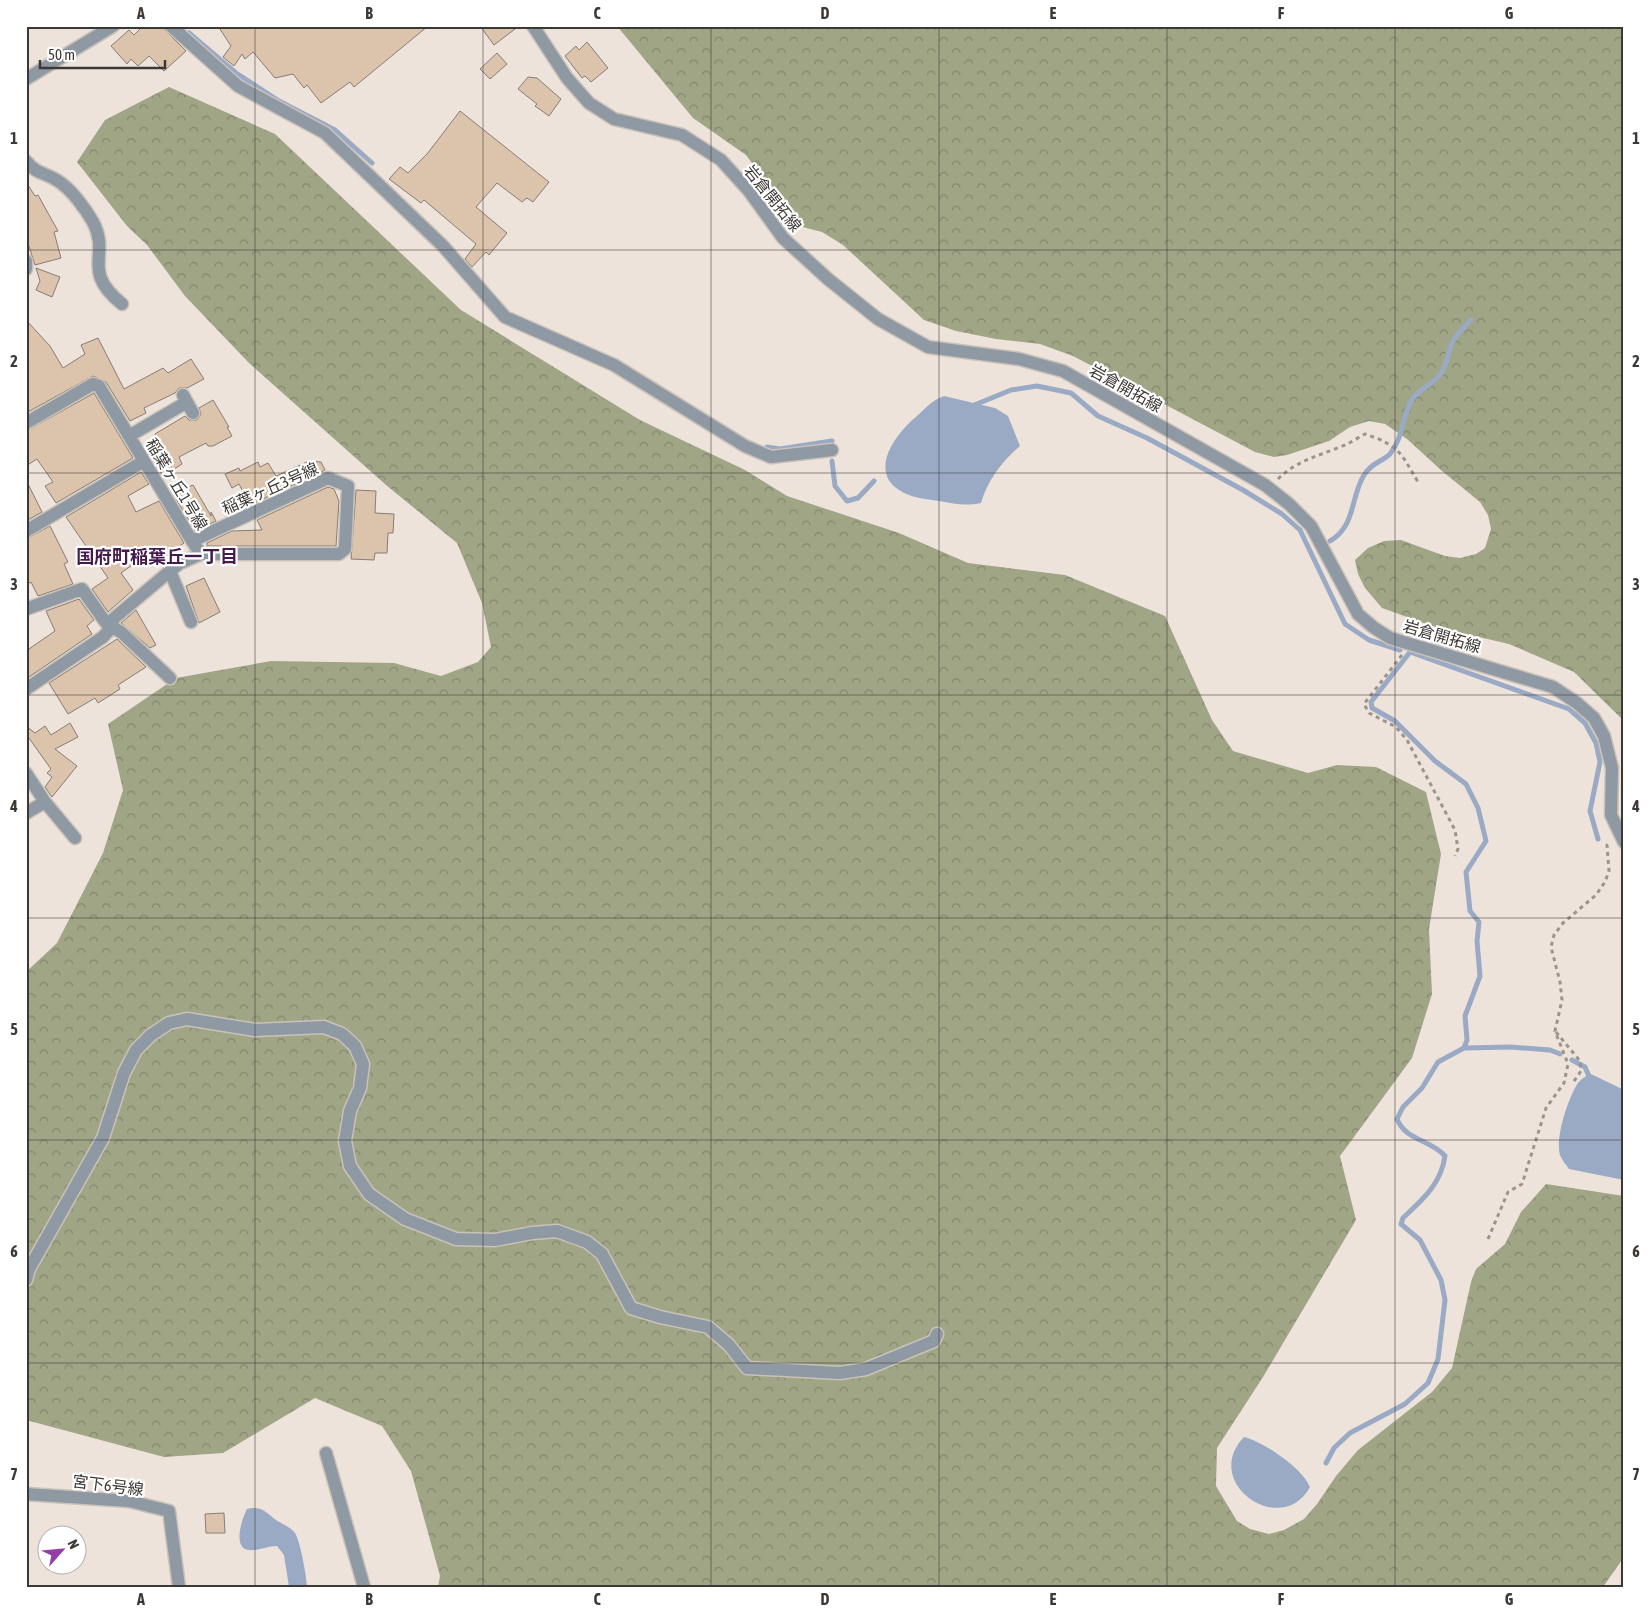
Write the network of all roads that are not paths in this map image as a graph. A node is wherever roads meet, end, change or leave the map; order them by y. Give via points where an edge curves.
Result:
1 (171, 26) edge
2 (534, 26) edge
3 (108, 28) edge
4 (26, 79) edge
5 (26, 161) edge
6 (26, 261) edge
7 (26, 268) edge
8 (122, 304) dead end
9 (188, 403) dead end
10 (26, 423) edge
11 (129, 436) junction
12 (832, 450) dead end
13 (144, 461) junction
14 (26, 531) edge
15 (346, 531) joint
16 (192, 541) junction
17 (201, 554) junction
18 (170, 571) junction
19 (26, 609) edge
20 (191, 622) dead end
21 (112, 627) junction
22 (170, 678) dead end
23 (26, 689) edge
24 (26, 773) edge
25 (45, 802) junction
26 (26, 812) edge
27 (1620, 837) edge
28 (75, 838) dead end
29 (26, 1280) edge
30 (937, 1334) dead end
31 (326, 1453) dead end
32 (26, 1494) edge
33 (179, 1587) edge
34 (364, 1587) edge

1 - 12 street via 238,86 325,133 443,246 505,317 614,365 745,446 771,456
2 - 27 street, 岩倉開拓線 via 567,78 589,103 614,119 682,134 721,160 749,191 783,238 878,319 928,347 1019,359 1063,371 1227,462 1269,489 1311,526 1358,614 1373,628 1390,638 1553,687 1588,713 1604,736 1612,768 1611,815
3 - 4 street
5 - 8 street via 39,174 59,181 91,219 97,230 101,283
6 - 7 street
9 - 11 street
10 - 11 street, 稲葉ヶ丘1号線 via 93,384 99,386
11 - 13 street, 稲葉ヶ丘1号線
13 - 14 street
13 - 16 street, 稲葉ヶ丘1号線
15 - 16 street, 稲葉ヶ丘3号線 via 348,486 328,478
15 - 17 street, 稲葉ヶ丘1号線 via 344,550 339,554
16 - 17 street, 稲葉ヶ丘1号線
17 - 18 street
18 - 20 street
18 - 21 street via 113,619
19 - 21 street via 82,589
21 - 22 street
21 - 23 street via 103,637
24 - 25 street
25 - 26 street
25 - 28 street
29 - 30 street via 29,1269 103,1138 124,1073 136,1050 151,1035 169,1024 187,1019 255,1030 324,1027 342,1034 355,1046 363,1064 360,1088 346,1128 350,1166 369,1194 405,1219 456,1239 495,1240 532,1232 557,1231 586,1242 602,1254 632,1308 708,1327 730,1345 748,1368 840,1374 866,1369 934,1341
31 - 34 street
32 - 33 street, 宮下6号線 via 129,1501 168,1511

